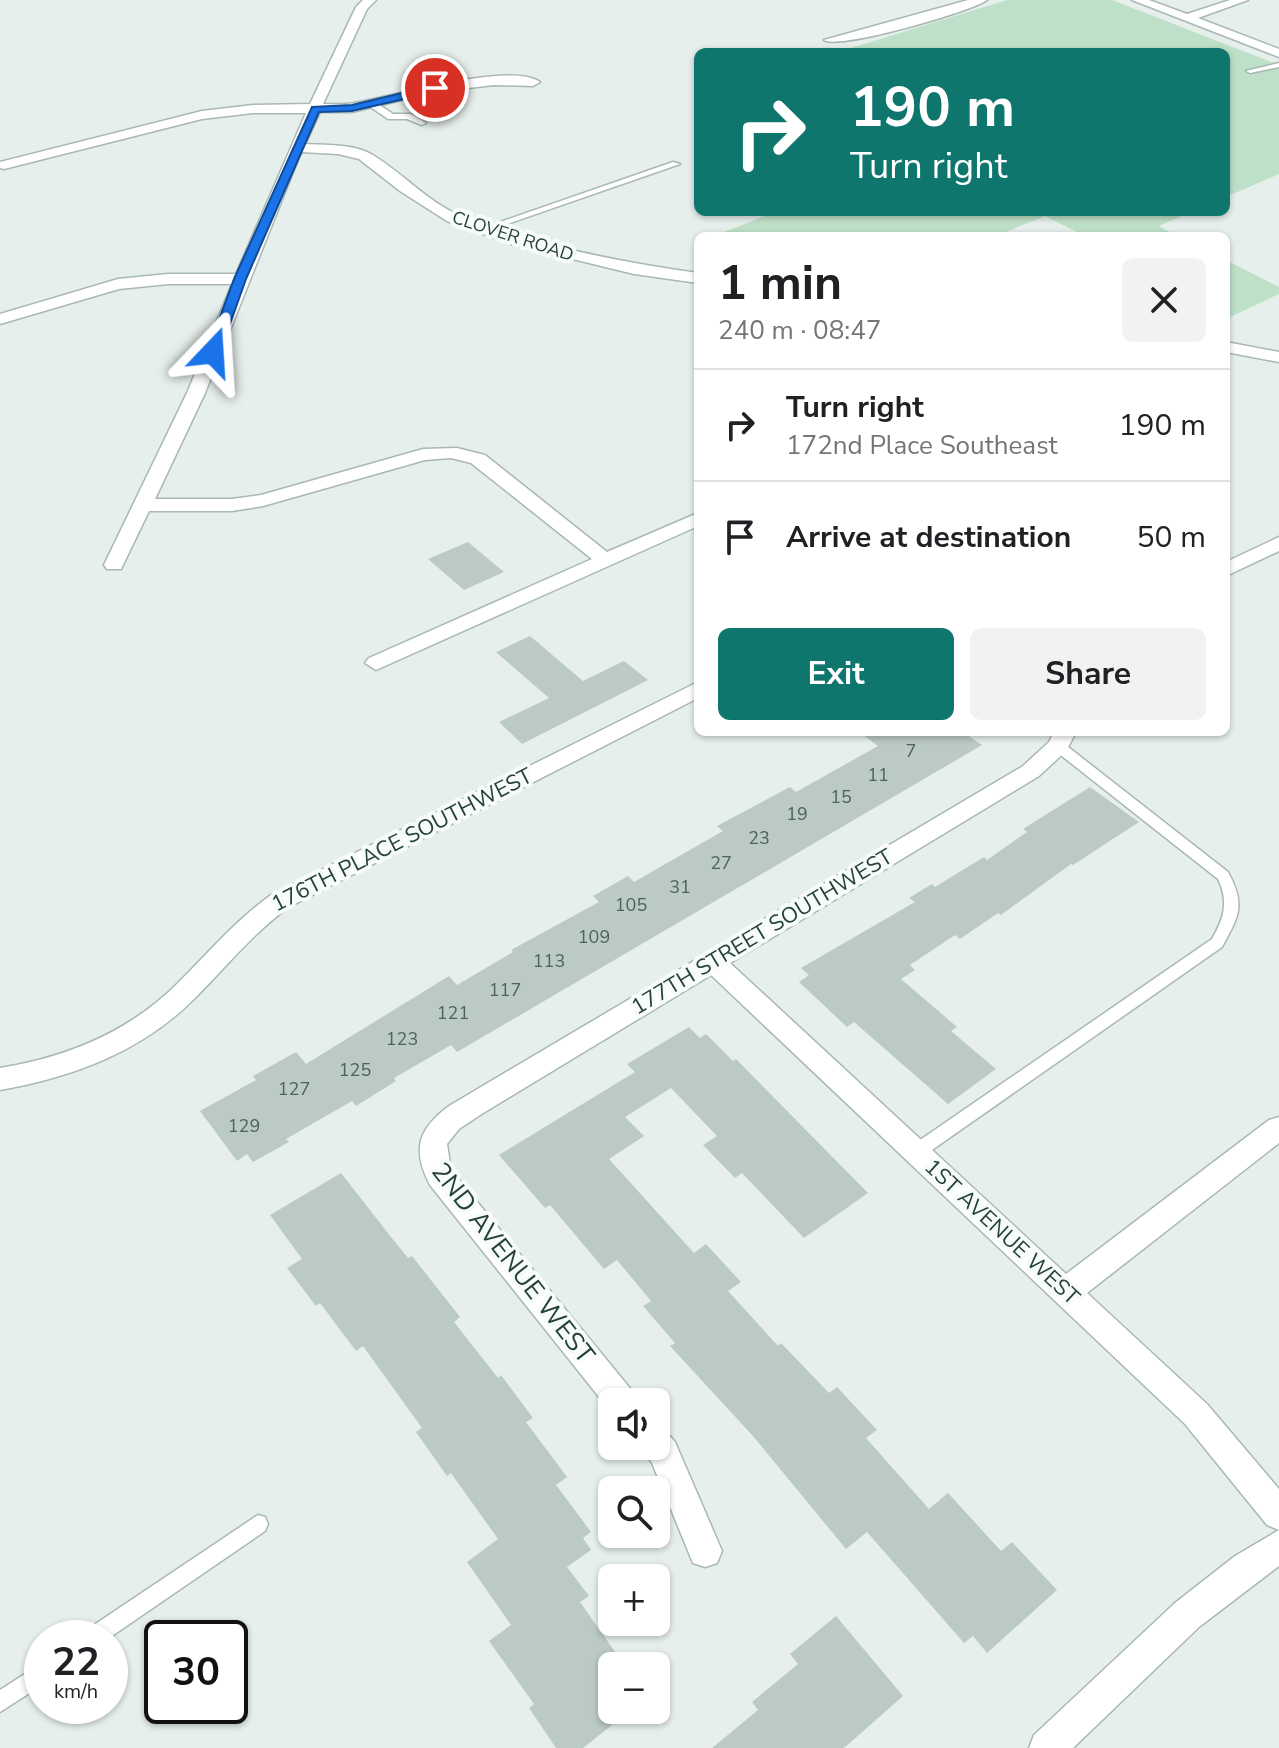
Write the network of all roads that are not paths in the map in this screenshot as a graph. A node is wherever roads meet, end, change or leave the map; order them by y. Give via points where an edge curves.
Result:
1 (370, 0) edge
2 (981, 0) edge
3 (1138, 0) edge
4 (1242, 0) edge
5 (1187, 18) junction
6 (830, 40) dead end
7 (1279, 53) edge
8 (1279, 65) edge
9 (1250, 71) dead end
10 (533, 82) dead end
11 (372, 104) junction
12 (315, 109) junction
13 (422, 123) dead end
14 (297, 148) junction
15 (676, 164) dead end
16 (4, 165) dead end
17 (484, 229) junction
18 (694, 277) edge
19 (240, 279) junction
20 (0, 319) edge
21 (1230, 348) edge
22 (1279, 357) edge
23 (143, 505) junction
24 (694, 521) edge
25 (1279, 543) edge
26 (606, 561) junction
27 (114, 565) dead end
28 (1230, 568) edge
29 (376, 663) dead end
30 (694, 691) edge
31 (1062, 739) edge
32 (712, 961) junction
33 (0, 1079) edge
34 (448, 1121) joint
35 (1279, 1128) edge
36 (916, 1152) junction
37 (1065, 1292) junction
38 (611, 1388) edge
39 (667, 1460) edge
40 (1279, 1514) edge
41 (258, 1524) dead end
42 (1279, 1546) edge
43 (705, 1551) dead end
44 (118, 1620) edge
45 (24, 1685) edge
46 (0, 1702) edge
47 (1047, 1748) edge

1 - 12 street
2 - 6 street via 865,35
3 - 5 street
4 - 5 street
5 - 7 street
8 - 9 lane
10 - 11 street via 435,88
11 - 12 street
11 - 13 lane via 391,117 408,116
12 - 14 street
12 - 16 street via 202,115
14 - 17 street, CLOVER ROAD via 364,156 452,218
14 - 19 street
15 - 17 lane
17 - 18 street, CLOVER ROAD via 573,257
19 - 20 street via 118,284
19 - 23 street via 196,393
21 - 22 street
23 - 26 street via 263,500 443,451 461,452 478,459
23 - 27 street
24 - 26 street
25 - 28 street
26 - 29 street
30 - 33 street, 176TH PLACE SOUTHWEST via 280,901 250,921 161,1014 112,1046 34,1075
31 - 32 street, 177TH STREET SOUTHWEST via 1031,771
31 - 36 lane via 1223,876 1235,897 1232,916 1217,943
32 - 34 street, 177TH STREET SOUTHWEST
32 - 36 street, 1ST AVENUE WEST
34 - 38 street, 2ND AVENUE WEST via 434,1137 430,1157 440,1177
35 - 37 street
36 - 37 street, 1ST AVENUE WEST
37 - 40 street, 1ST AVENUE WEST via 1196,1414
39 - 43 street
41 - 44 lane
42 - 47 street via 1205,1598
45 - 46 lane

